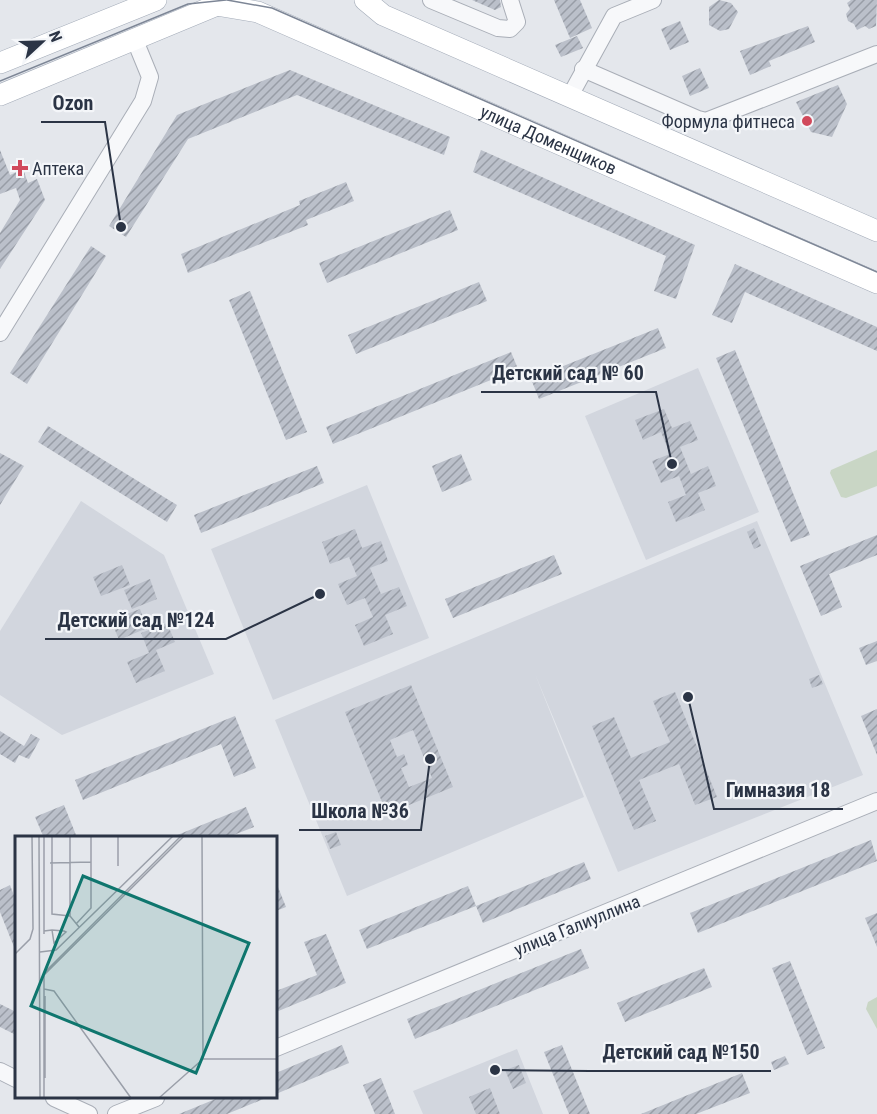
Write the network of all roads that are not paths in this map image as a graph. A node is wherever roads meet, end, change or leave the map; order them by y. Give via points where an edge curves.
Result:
1 (156, 0) edge
2 (365, 0) edge
3 (431, 0) edge
4 (510, 0) edge
5 (653, 0) edge
6 (223, 3) edge
7 (611, 8) edge
8 (124, 13) junction
9 (134, 38) junction
10 (877, 54) edge
11 (0, 63) edge
12 (583, 69) junction
13 (0, 95) edge
14 (570, 96) junction
15 (877, 231) edge
16 (877, 283) edge
17 (0, 333) edge
18 (877, 801) edge
19 (278, 1047) edge
20 (0, 1071) edge
21 (15, 1078) edge
22 (56, 1099) edge
23 (154, 1099) edge
24 (88, 1114) edge
25 (116, 1114) edge

1 - 8 main road
2 - 14 main road via 383,15
3 - 4 street via 498,28 510,29 517,22
5 - 7 street
6 - 9 main road
6 - 16 main road, улица Доменщиков via 258,12
7 - 12 street
8 - 9 main road
8 - 11 main road
9 - 13 main road
9 - 17 street via 150,77 143,101
10 - 12 street via 706,121
12 - 14 street
14 - 15 main road
18 - 19 street, улица Галиуллина
20 - 21 street
22 - 24 street
23 - 25 street

